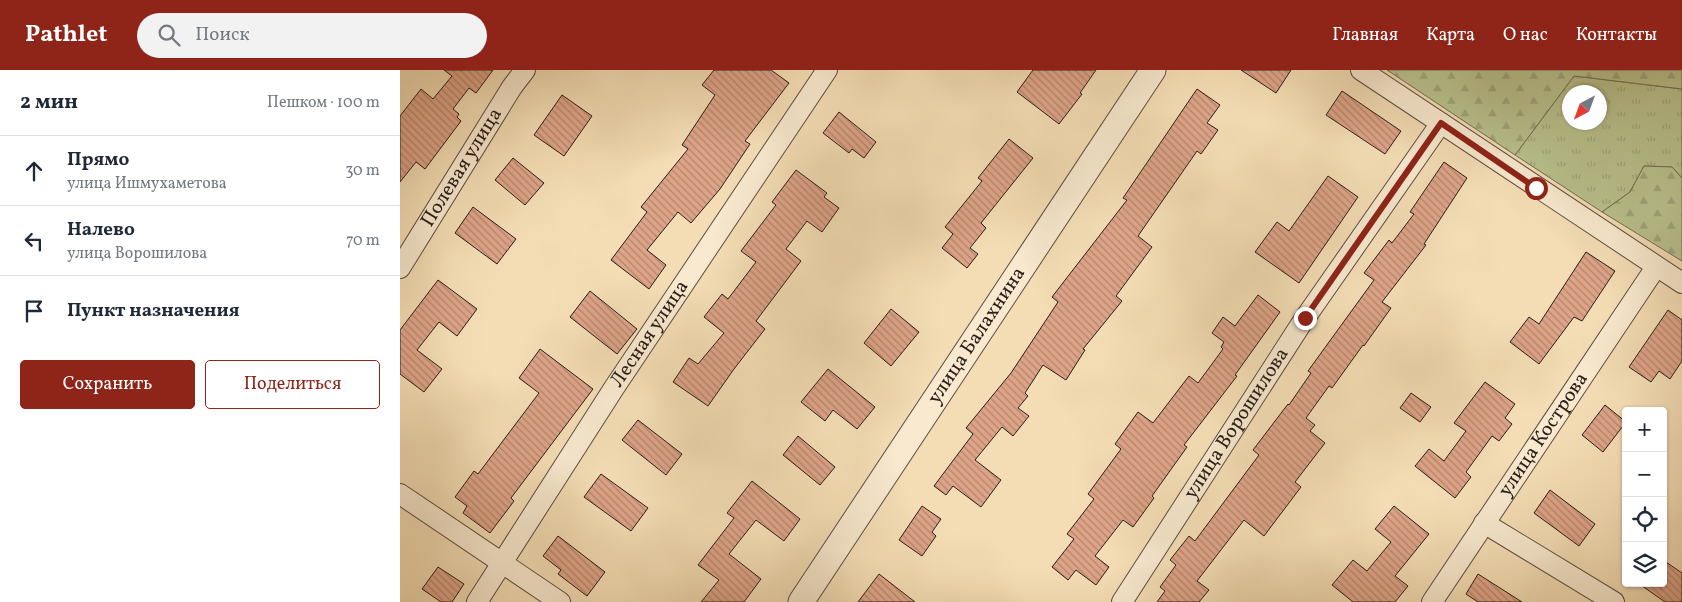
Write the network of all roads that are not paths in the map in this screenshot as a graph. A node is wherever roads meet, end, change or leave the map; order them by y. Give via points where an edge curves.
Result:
1 (525, 70) edge
2 (827, 70) edge
3 (1153, 70) edge
4 (1361, 70) edge
5 (1441, 123) junction
6 (1656, 267) junction
7 (400, 268) edge
8 (1682, 283) edge
9 (400, 494) edge
10 (1484, 523) junction
11 (503, 564) junction
12 (478, 602) edge
13 (560, 602) edge
14 (801, 602) edge
15 (1122, 602) edge
16 (1432, 602) edge
17 (1614, 602) edge

1 - 7 street, Полевая улица
2 - 11 street, Лесная улица via 614,388
3 - 14 street, улица Балахнина
4 - 5 street
5 - 6 street
5 - 15 street, улица Ворошилова via 1305,318
6 - 8 street
6 - 10 street, улица Кострова
9 - 11 street
10 - 16 street, улица Кострова
10 - 17 street
11 - 12 street, Лесная улица
11 - 13 street

